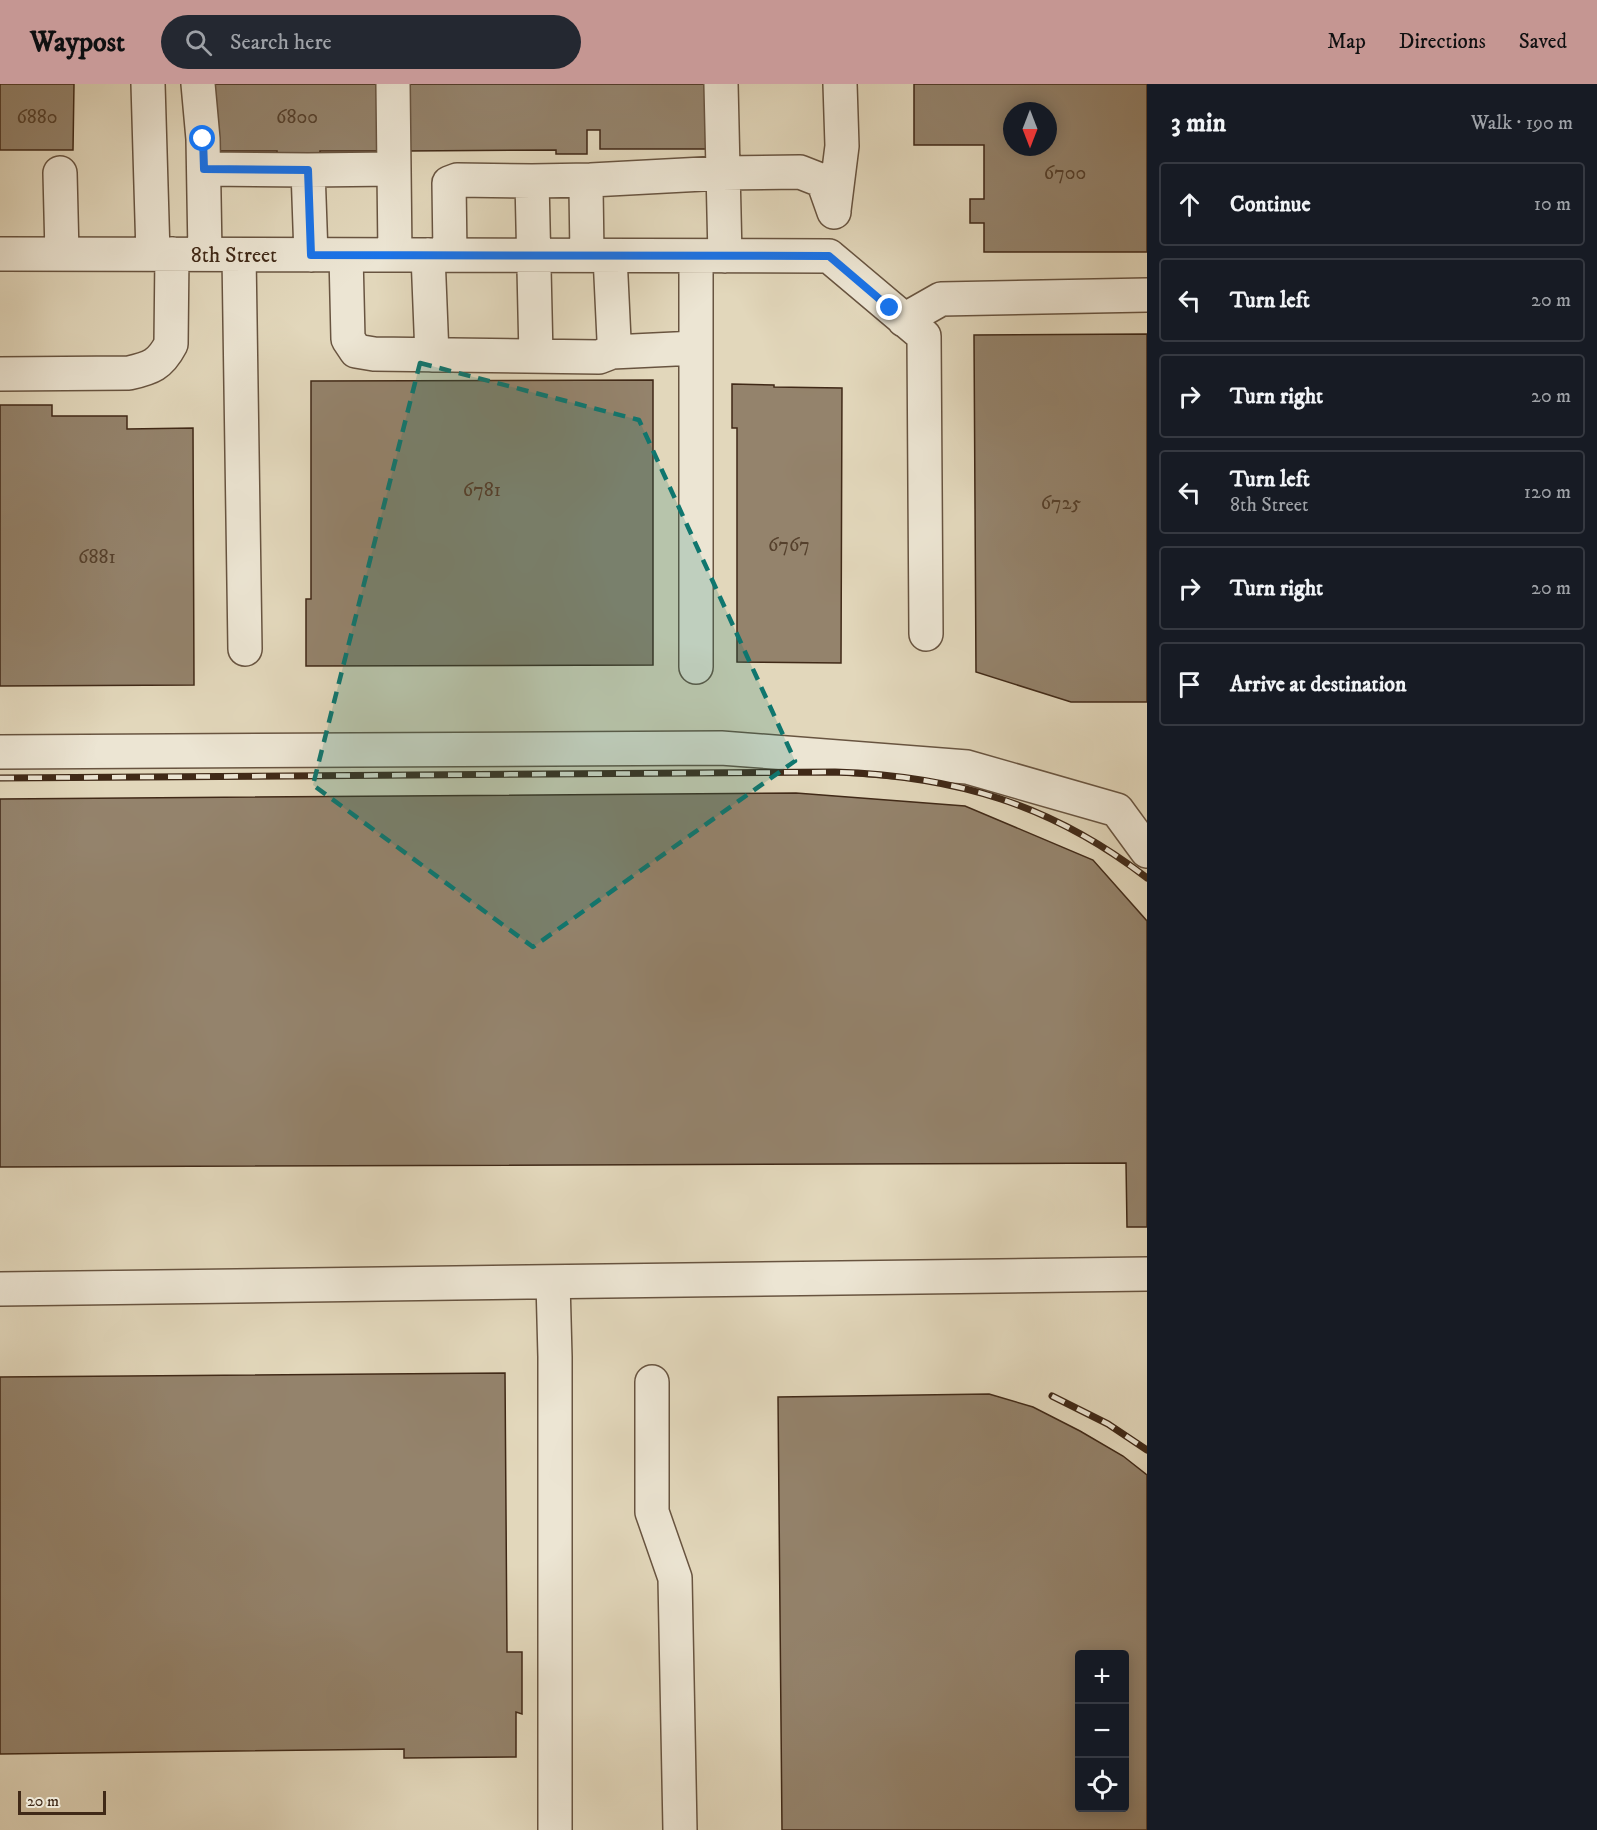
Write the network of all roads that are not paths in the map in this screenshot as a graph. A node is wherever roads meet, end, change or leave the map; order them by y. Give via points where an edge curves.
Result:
1 (148, 84) edge
2 (198, 84) edge
3 (393, 84) edge
4 (721, 84) edge
5 (840, 84) edge
6 (204, 169) junction
7 (394, 169) junction
8 (308, 170) junction
9 (60, 173) dead end
10 (722, 173) junction
11 (591, 180) junction
12 (532, 181) junction
13 (834, 212) junction
14 (0, 254) edge
15 (62, 254) junction
16 (163, 254) junction
17 (205, 254) junction
18 (239, 255) junction
19 (311, 255) junction
20 (346, 255) junction
21 (395, 255) junction
22 (439, 255) junction
23 (533, 255) junction
24 (599, 256) junction
25 (710, 256) junction
26 (829, 256) junction
27 (1147, 295) edge
28 (904, 320) junction
29 (696, 348) junction
30 (612, 352) junction
31 (432, 355) junction
32 (536, 356) junction
33 (0, 374) edge
34 (926, 634) dead end
35 (245, 649) dead end
36 (696, 667) dead end
37 (0, 752) edge
38 (1147, 851) edge
39 (1147, 1274) edge
40 (553, 1282) junction
41 (0, 1289) edge
42 (652, 1382) dead end
43 (555, 1830) edge
44 (680, 1830) edge

1 - 16 street
2 - 6 street
3 - 7 street
4 - 10 street
5 - 13 street via 842,146
6 - 8 street
6 - 17 street
7 - 8 street
7 - 21 street
8 - 19 street
9 - 15 street
10 - 11 street
10 - 13 street via 800,172 823,181
10 - 25 street
11 - 12 street
11 - 24 street via 586,188
12 - 22 street via 449,183
12 - 23 street
13 - 26 street
14 - 15 street, 8th Street
15 - 16 street, 8th Street
16 - 17 street, 8th Street
16 - 33 street via 171,344 164,358 149,369 129,373
17 - 18 street, 8th Street
18 - 19 street, 8th Street
18 - 35 street
19 - 20 street, 8th Street
20 - 21 street, 8th Street
20 - 31 street via 348,339 356,351
21 - 22 street, 8th Street
22 - 23 street, 8th Street
22 - 31 street
23 - 24 street, 8th Street
23 - 32 street
24 - 25 street, 8th Street
24 - 30 street via 614,340
25 - 26 street, 8th Street
25 - 29 street
26 - 28 street
27 - 28 street via 941,299
28 - 34 street via 924,336
29 - 30 street
29 - 36 street
30 - 32 street via 599,357
31 - 32 street
37 - 38 street via 720,748 955,766 1117,810
39 - 40 street
40 - 41 street
40 - 43 street
42 - 44 street via 652,1512 675,1578

